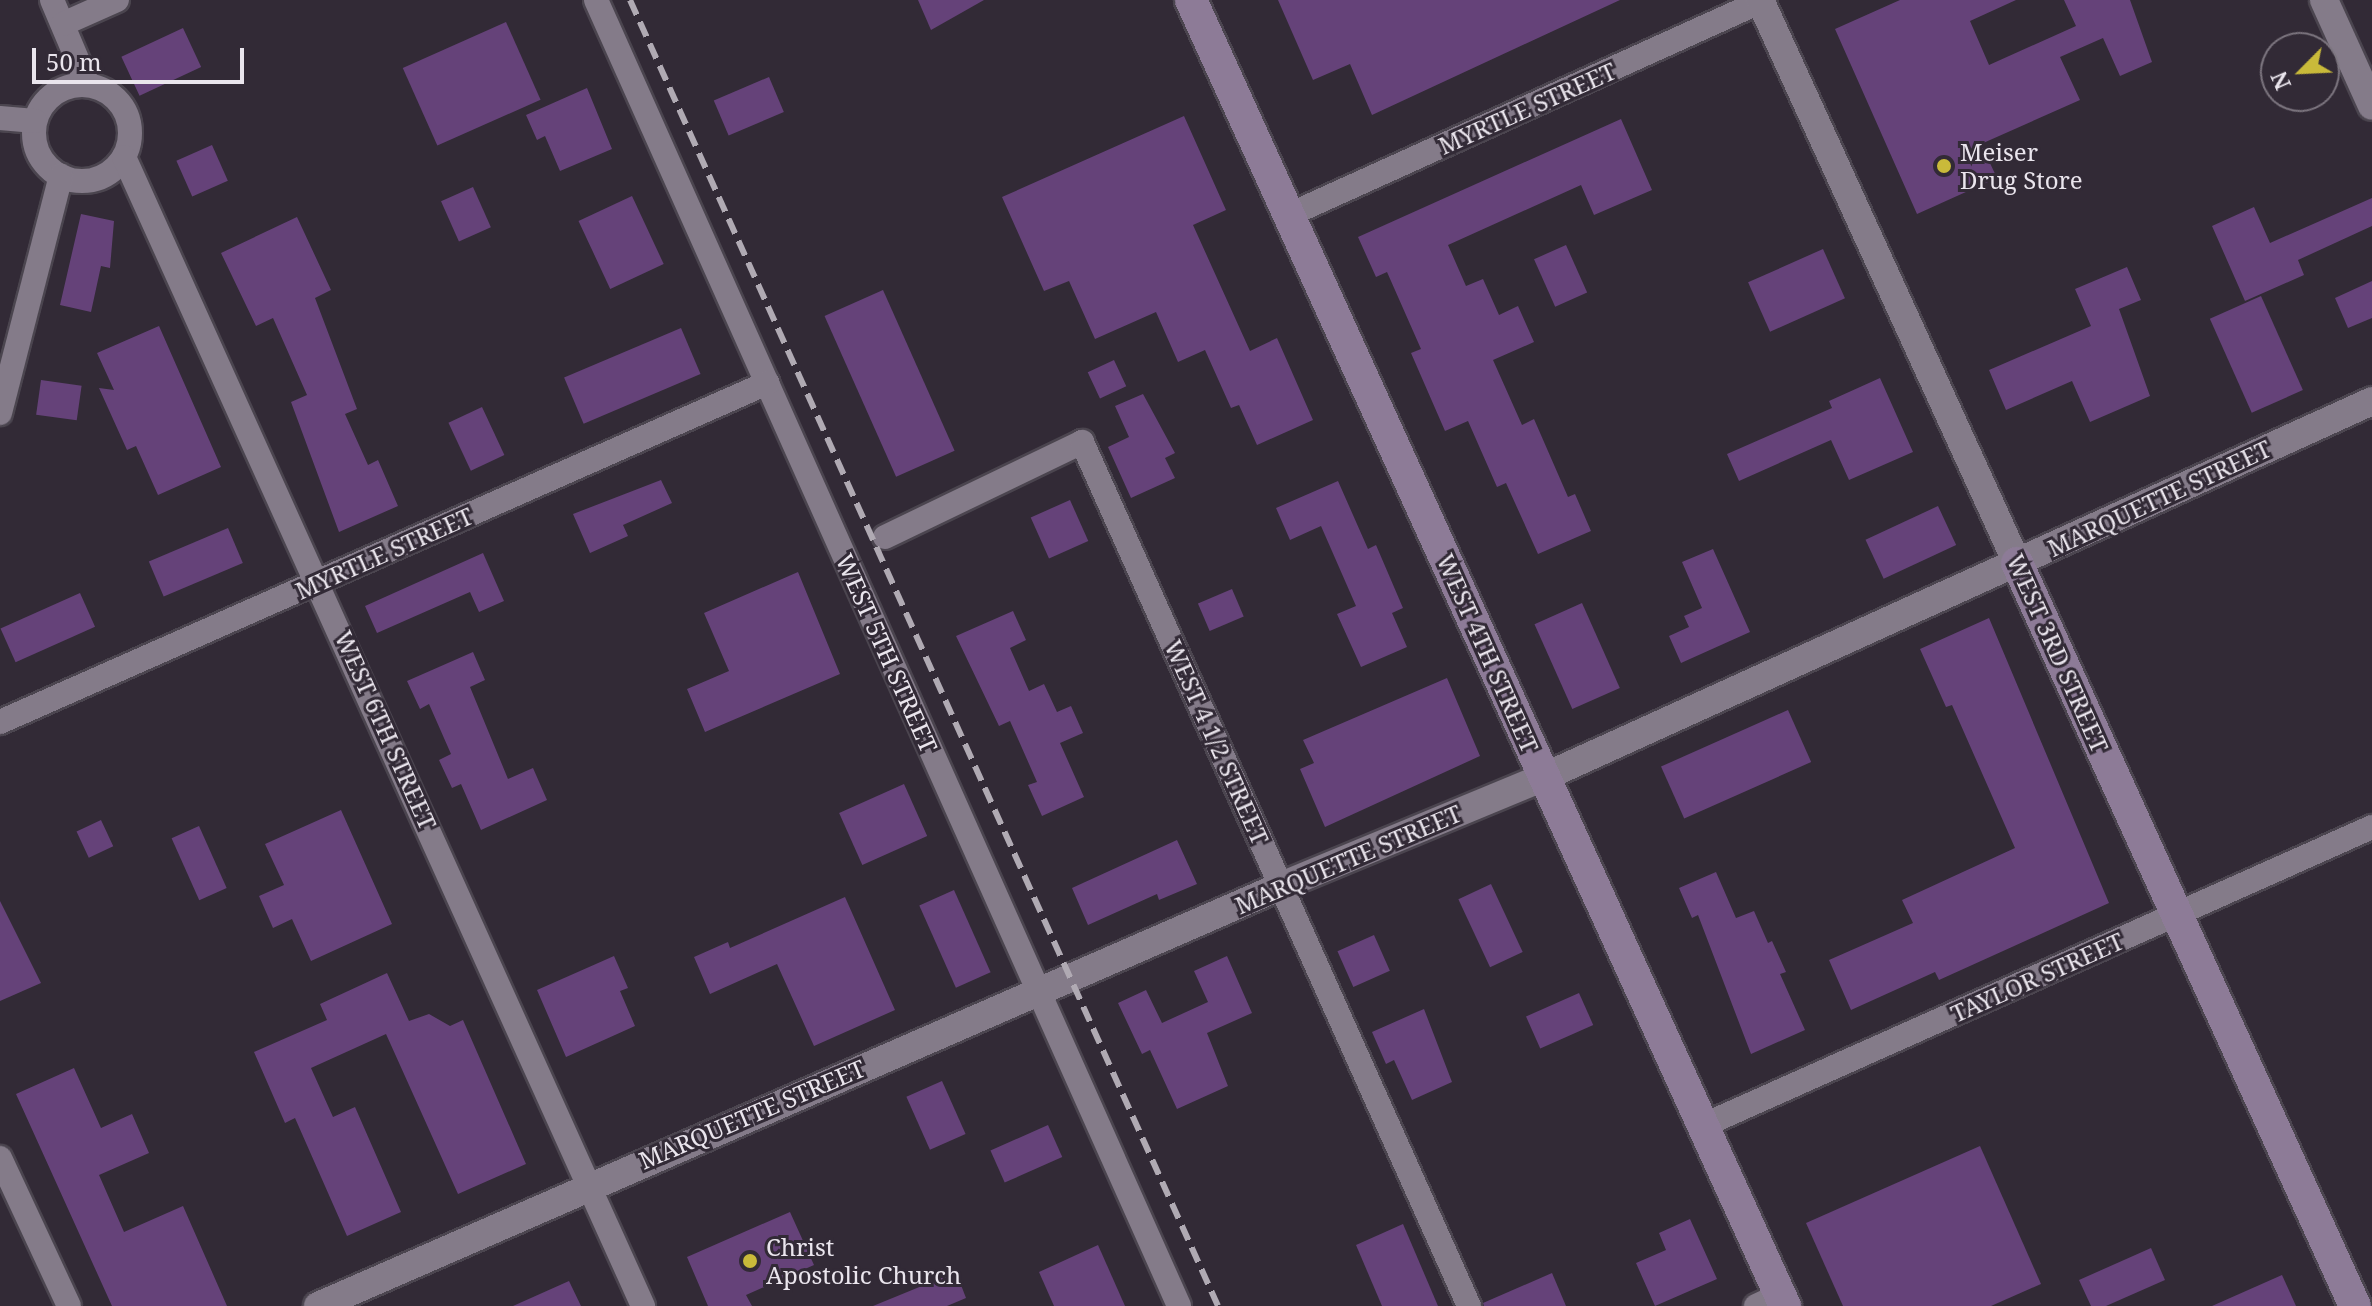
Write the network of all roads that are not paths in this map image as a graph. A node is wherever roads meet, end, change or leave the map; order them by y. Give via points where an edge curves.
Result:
1 (52, 0) edge
2 (117, 0) edge
3 (596, 0) edge
4 (1191, 0) edge
5 (1762, 0) edge
6 (2324, 0) edge
7 (63, 24) junction
8 (88, 85) junction
9 (2372, 106) edge
10 (0, 118) edge
11 (35, 121) junction
12 (124, 157) junction
13 (61, 176) junction
14 (1289, 215) junction
15 (767, 383) junction
16 (2372, 401) edge
17 (0, 413) edge
18 (885, 537) dead end
19 (2017, 563) junction
20 (320, 581) junction
21 (0, 722) edge
22 (1544, 777) junction
23 (2372, 827) edge
24 (1281, 886) junction
25 (2178, 916) junction
26 (1038, 991) junction
27 (1702, 1126) junction
28 (0, 1158) edge
29 (589, 1185) junction
30 (1774, 1302) edge
31 (69, 1306) edge
32 (318, 1306) edge
33 (643, 1306) edge
34 (1179, 1306) edge
35 (1469, 1306) edge
36 (2355, 1306) edge

1 - 7 street
2 - 7 street
3 - 15 street, WEST 5TH STREET
4 - 14 main road, WEST 4TH STREET
5 - 14 street, MYRTLE STREET
5 - 19 street, WEST 3RD STREET
6 - 9 street
7 - 8 street
8 - 11 street via 65,87 51,95
8 - 12 street via 122,103 131,134
10 - 11 street
11 - 13 street via 38,153
12 - 13 street via 108,174 93,180
12 - 20 street, WEST 6TH STREET
13 - 17 street
14 - 22 main road, WEST 4TH STREET
15 - 20 street, MYRTLE STREET
15 - 26 street, WEST 5TH STREET
16 - 19 street, MARQUETTE STREET
18 - 24 street, WEST 4 1/2 STREET via 1082,442
19 - 22 street, MARQUETTE STREET
19 - 25 main road, WEST 3RD STREET
20 - 21 street, MYRTLE STREET
20 - 29 street, WEST 6TH STREET
22 - 24 street, MARQUETTE STREET
22 - 27 main road, WEST 4TH STREET
23 - 25 street, TAYLOR STREET
24 - 26 street, MARQUETTE STREET
24 - 35 street, WEST 4 1/2 STREET
25 - 27 street, TAYLOR STREET
25 - 36 main road, WEST 3RD STREET
26 - 29 street, MARQUETTE STREET
26 - 34 street, WEST 5TH STREET
27 - 30 main road, WEST 4TH STREET
28 - 31 street
29 - 32 street, MARQUETTE STREET
29 - 33 street, WEST 6TH STREET

